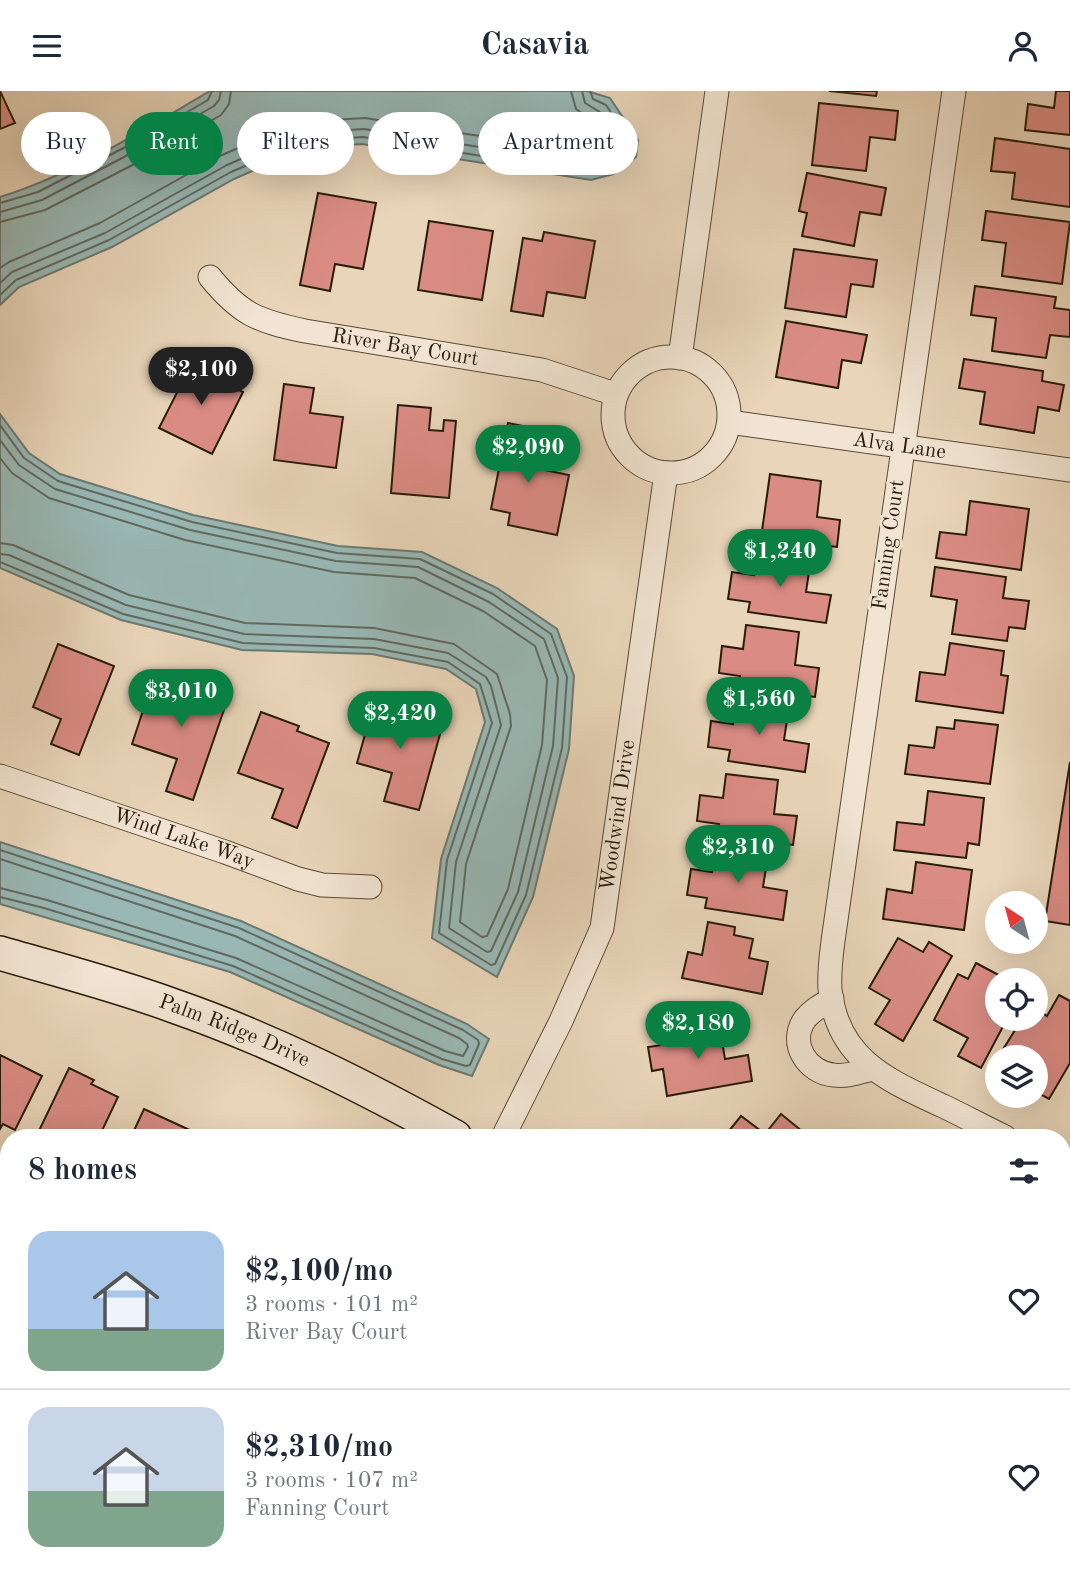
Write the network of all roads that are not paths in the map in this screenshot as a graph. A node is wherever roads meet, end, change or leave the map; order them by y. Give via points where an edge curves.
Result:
1 (717, 91) edge
2 (954, 91) edge
3 (210, 277) dead end
4 (680, 358) junction
5 (615, 394) junction
6 (729, 422) junction
7 (903, 446) junction
8 (1070, 470) edge
9 (666, 473) junction
10 (0, 776) edge
11 (370, 887) dead end
12 (0, 953) edge
13 (832, 999) junction
14 (872, 1069) junction
15 (440, 1129) edge
16 (507, 1129) edge
17 (989, 1129) edge

1 - 4 street
2 - 7 street, Fanning Court
3 - 5 street, River Bay Court via 245,313 271,323 542,370
4 - 5 street via 659,358 633,372
4 - 6 street via 712,373 724,392
5 - 9 street via 615,432 624,450 649,469
6 - 7 street, Alva Lane
6 - 9 street via 711,457 686,472
7 - 8 street, Alva Lane
7 - 13 street, Fanning Court via 833,941
9 - 16 street, Woodwind Drive via 602,928
10 - 11 street, Wind Lake Way via 298,879
12 - 15 street, Palm Ridge Drive via 174,1005 239,1030
13 - 14 street, Fanning Court via 843,1032
13 - 14 street via 814,1010 800,1029 798,1040 806,1061 835,1076
14 - 17 street, Fanning Court

